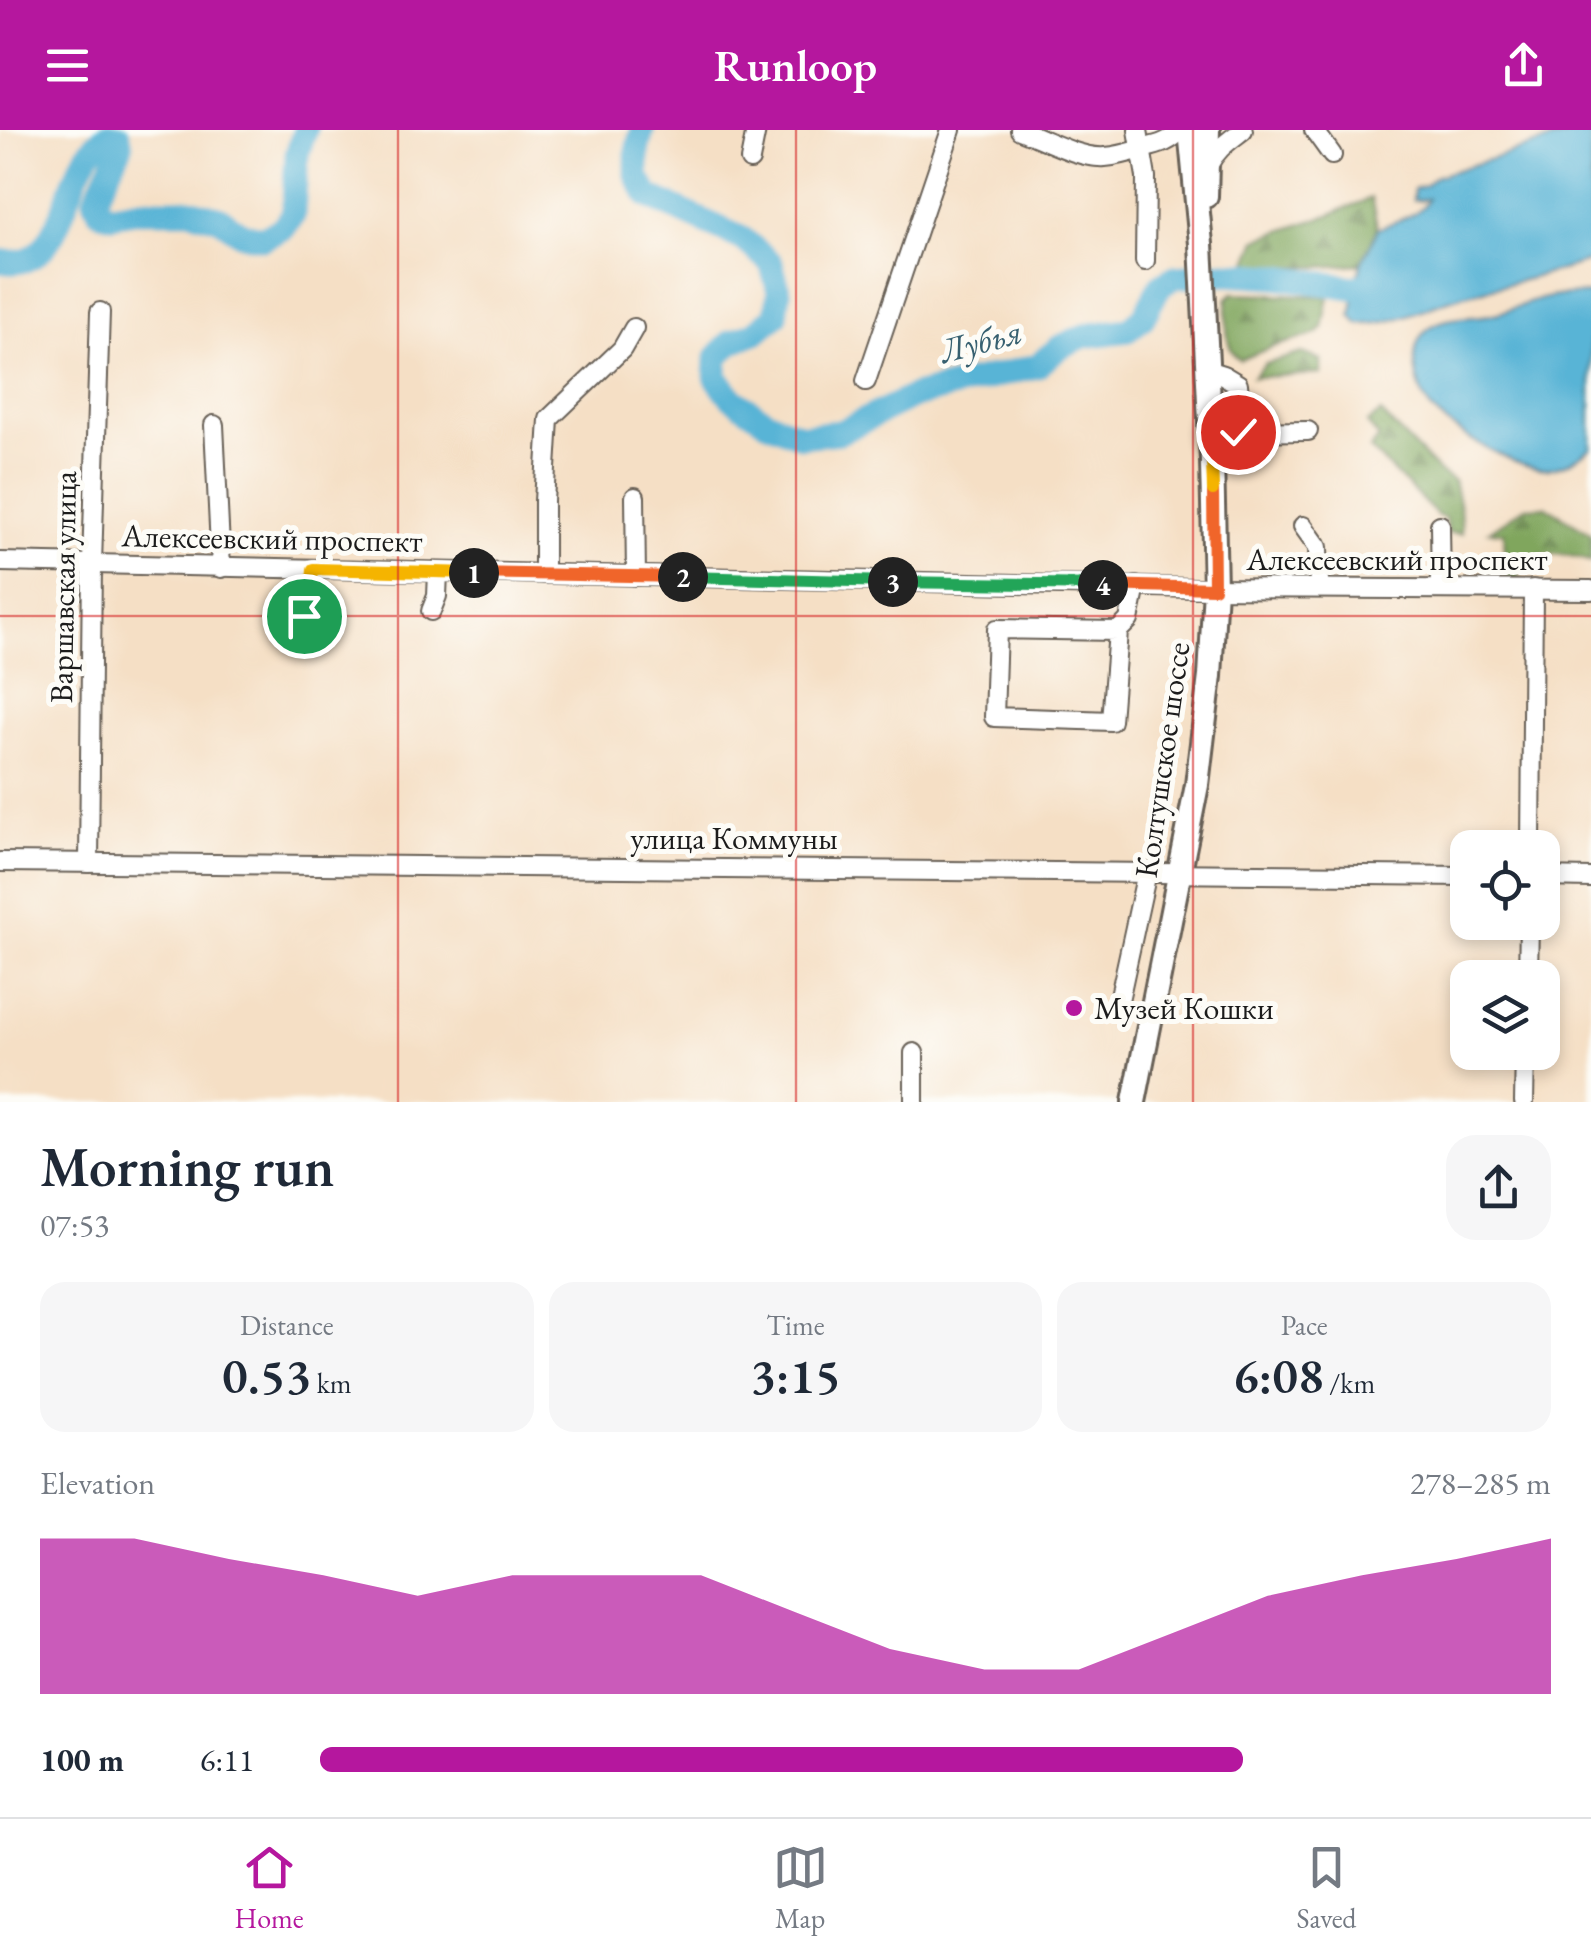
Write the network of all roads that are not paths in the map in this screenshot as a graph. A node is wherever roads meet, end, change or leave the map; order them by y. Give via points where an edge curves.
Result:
1 (756, 130) edge
2 (952, 130) edge
3 (1020, 130) edge
4 (1138, 130) edge
5 (1180, 130) edge
6 (1190, 130) edge
7 (1208, 130) edge
8 (1244, 130) edge
9 (1314, 130) edge
10 (1140, 150) junction
11 (1332, 155) dead end
12 (750, 160) dead end
13 (1200, 166) junction
14 (1145, 261) dead end
15 (100, 312) dead end
16 (634, 328) dead end
17 (1207, 370) junction
18 (866, 381) dead end
19 (214, 425) dead end
20 (1308, 431) dead end
21 (1238, 432) junction
22 (1212, 461) junction
23 (635, 497) dead end
24 (1440, 525) dead end
25 (1303, 526) dead end
26 (0, 562) edge
27 (92, 564) junction
28 (642, 564) junction
29 (221, 568) junction
30 (313, 569) junction
31 (438, 572) junction
32 (544, 574) junction
33 (1136, 586) junction
34 (1214, 588) junction
35 (1320, 588) junction
36 (1441, 589) junction
37 (1533, 589) junction
38 (1591, 590) edge
39 (431, 611) dead end
40 (304, 616) dead end
41 (1118, 631) junction
42 (1531, 830) edge
43 (0, 862) edge
44 (89, 862) junction
45 (1147, 872) junction
46 (1181, 872) junction
47 (1450, 876) edge
48 (1560, 877) edge
49 (1591, 878) edge
50 (1118, 1005) dead end
51 (914, 1052) dead end
52 (1525, 1070) edge
53 (914, 1102) edge
54 (1134, 1102) edge
55 (1524, 1102) edge

1 - 12 street
2 - 18 street
3 - 10 street via 1095,157
4 - 10 street
5 - 10 street
6 - 13 main road
7 - 13 main road
8 - 13 street
9 - 11 street
10 - 13 street via 1176,151
10 - 14 street
13 - 17 main road, Колтушское шоссе
15 - 27 street, Варшавская улица
16 - 32 street via 622,349 548,412
17 - 21 street via 1238,384
17 - 22 main road, Колтушское шоссе
19 - 29 street
20 - 21 street
21 - 22 street
22 - 34 main road, Колтушское шоссе
23 - 28 street
24 - 36 street
25 - 35 street via 1318,547
26 - 27 street, Алексеевский проспект
27 - 29 street, Алексеевский проспект
27 - 44 street, Варшавская улица
28 - 32 street, Алексеевский проспект
28 - 33 street, Алексеевский проспект
29 - 30 street, Алексеевский проспект
30 - 31 street, Алексеевский проспект
30 - 40 street
31 - 32 street, Алексеевский проспект
31 - 39 street
33 - 34 street, Алексеевский проспект
33 - 41 street via 1129,620
34 - 35 street, Алексеевский проспект
34 - 46 main road, Колтушское шоссе via 1205,720
35 - 36 street, Алексеевский проспект
36 - 37 street, Алексеевский проспект
37 - 38 street, Алексеевский проспект
37 - 42 street
41 - 41 street via 1110,722 994,717 997,629
43 - 44 street, улица Коммуны
44 - 45 street, улица Коммуны
45 - 46 street, улица Коммуны
45 - 50 street
46 - 47 street, улица Коммуны
46 - 54 main road, Колтушское шоссе
48 - 49 street
51 - 53 street
52 - 55 street

